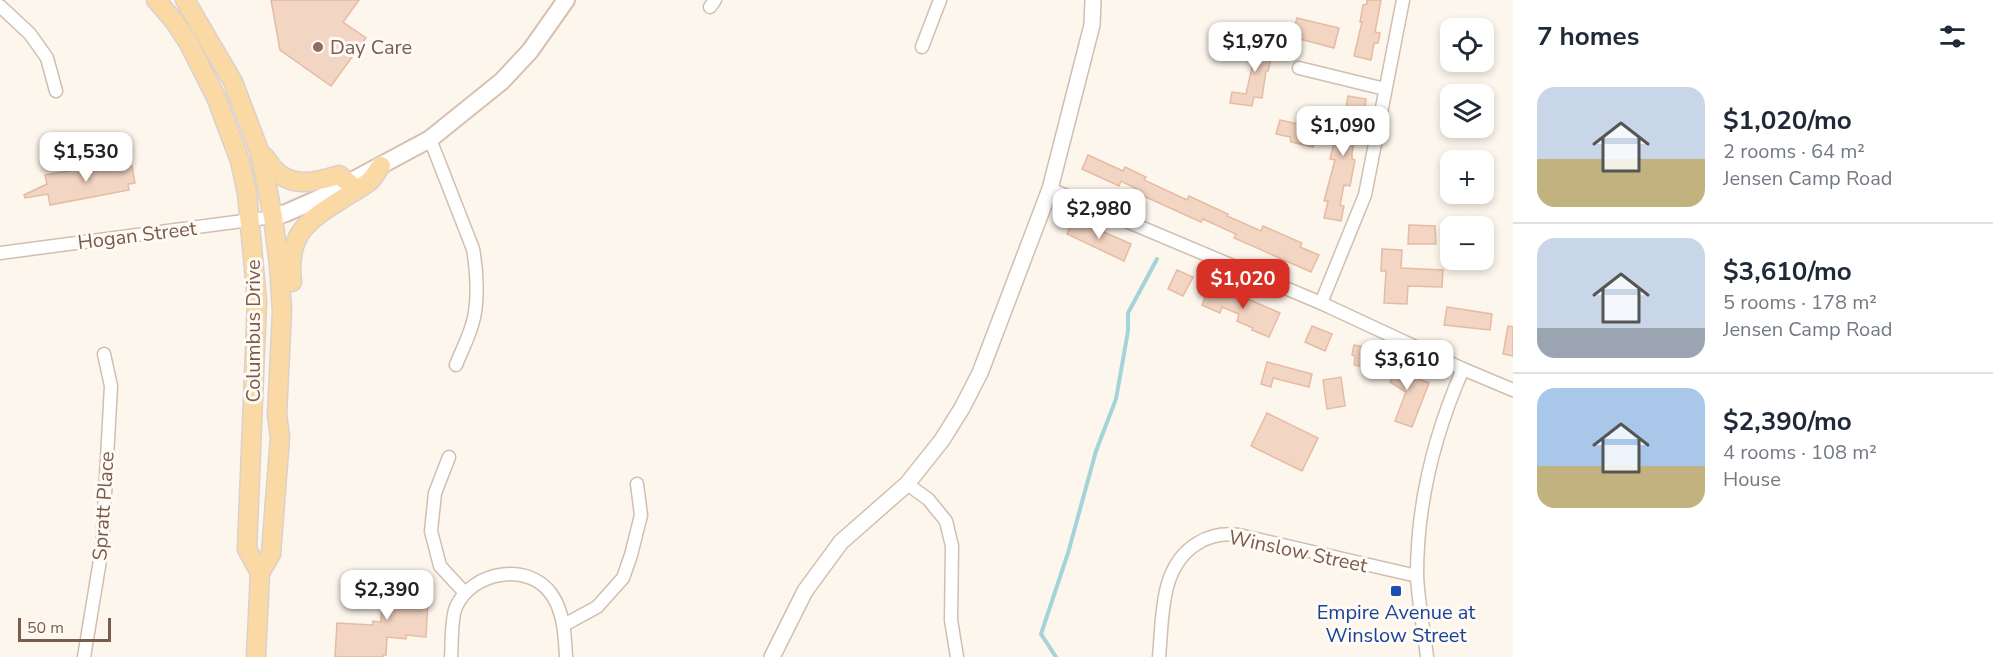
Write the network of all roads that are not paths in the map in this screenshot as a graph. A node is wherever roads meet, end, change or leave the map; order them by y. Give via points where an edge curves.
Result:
1 (156, 0) edge
2 (185, 0) edge
3 (566, 0) edge
4 (940, 0) edge
5 (1093, 0) edge
6 (1403, 0) edge
7 (0, 6) edge
8 (922, 47) dead end
9 (1299, 68) dead end
10 (1385, 89) junction
11 (56, 91) dead end
12 (430, 139) junction
13 (260, 153) junction
14 (381, 166) junction
15 (349, 183) junction
16 (1050, 189) junction
17 (273, 217) junction
18 (251, 221) junction
19 (0, 253) edge
20 (1321, 303) junction
21 (281, 344) junction
22 (104, 354) dead end
23 (456, 365) dead end
24 (1462, 369) junction
25 (1513, 390) edge
26 (449, 458) dead end
27 (637, 484) dead end
28 (907, 484) junction
29 (260, 573) junction
30 (1418, 576) junction
31 (465, 593) junction
32 (564, 625) junction
33 (84, 657) edge
34 (256, 657) edge
35 (452, 657) edge
36 (566, 657) edge
37 (772, 657) edge
38 (957, 657) edge
39 (1159, 657) edge
40 (1427, 657) edge

1 - 18 main road, Columbus Drive via 188,42 220,107 240,161
2 - 13 main road, Columbus Drive via 233,82
3 - 12 main road via 530,51 502,81
4 - 8 street
5 - 16 street via 1092,25
6 - 10 street
7 - 11 street via 30,34 47,58
9 - 10 street
10 - 20 street via 1365,195
12 - 14 main road
12 - 23 street via 469,238 475,265 473,323
13 - 15 main road via 294,182 339,175
13 - 17 main road, Columbus Drive
14 - 15 main road
14 - 21 main road via 370,181 309,222 295,241 291,259 293,327
15 - 17 main road
16 - 20 street
16 - 28 street via 980,373 942,440
17 - 18 street, Hogan Street
17 - 21 main road, Columbus Drive via 281,288
18 - 19 street, Hogan Street
18 - 29 main road, Columbus Drive via 257,301 247,549
20 - 24 street
21 - 29 main road, Columbus Drive via 277,415 280,437 271,554
22 - 33 street, Spratt Place via 111,386 102,548
24 - 25 street
24 - 30 street via 1438,433 1424,491
26 - 31 street via 435,493 431,531 440,566
27 - 32 street via 641,515 622,578 597,607
28 - 37 street via 841,542 805,591
28 - 38 street via 928,499 946,520 952,546 951,620
29 - 34 main road, Columbus Drive
30 - 39 street, Winslow Street via 1239,535 1213,536 1188,550 1171,574
30 - 40 street
31 - 32 street via 484,579 520,574 552,595
31 - 35 street via 455,608
32 - 36 street

